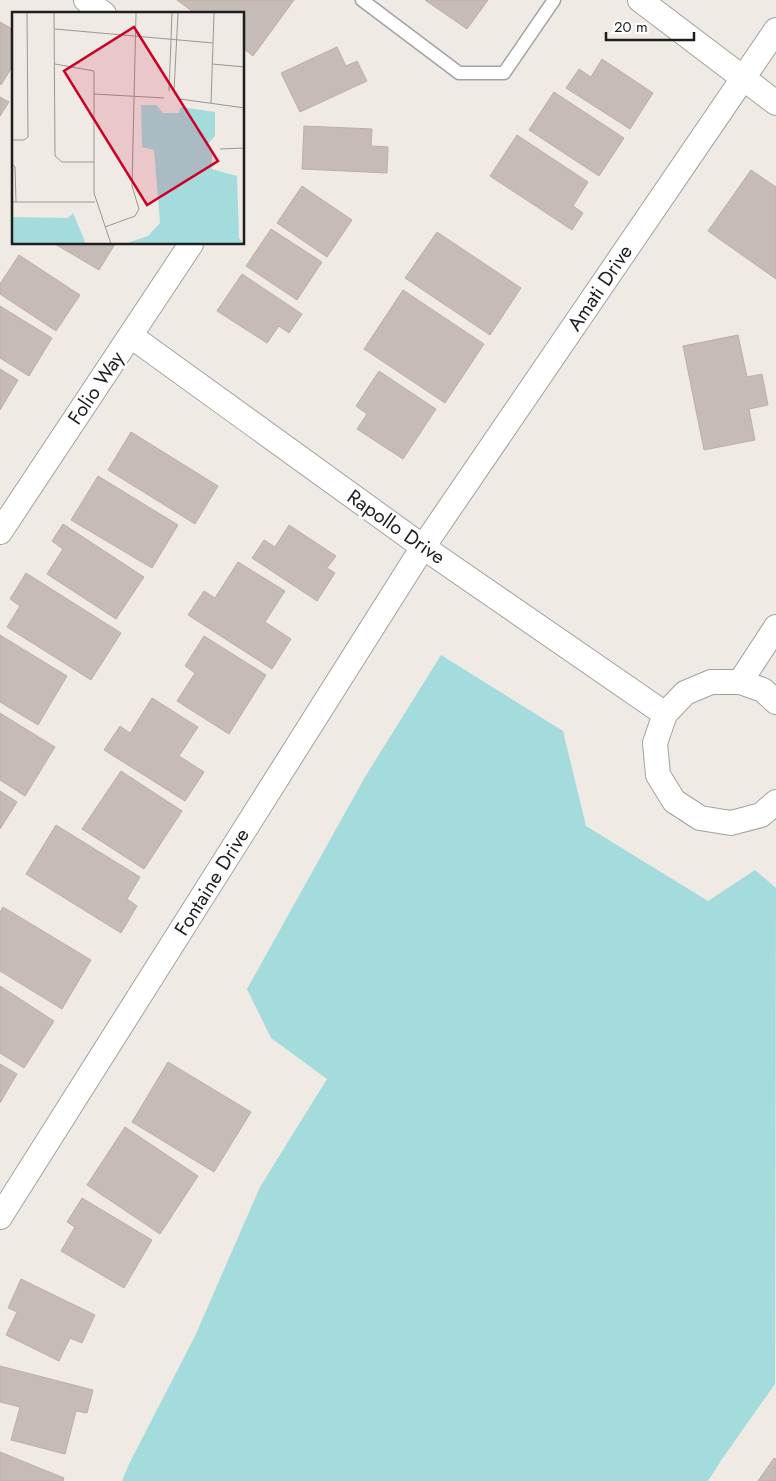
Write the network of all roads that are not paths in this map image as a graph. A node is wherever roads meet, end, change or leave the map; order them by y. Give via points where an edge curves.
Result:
1 (86, 0) edge
2 (362, 0) edge
3 (554, 0) edge
4 (640, 0) edge
5 (101, 12) edge
6 (776, 30) edge
7 (743, 78) junction
8 (776, 103) edge
9 (190, 245) edge
10 (131, 336) junction
11 (0, 532) edge
12 (423, 547) junction
13 (776, 627) edge
14 (740, 682) junction
15 (776, 702) edge
16 (665, 714) junction
17 (776, 802) edge
18 (0, 1217) edge

1 - 5 street
2 - 3 lane via 459,73 504,73
4 - 7 street
6 - 7 street, Amati Drive
7 - 8 street
7 - 12 street, Amati Drive
9 - 10 street, Folio Way
10 - 11 street, Folio Way
10 - 12 street, Rapollo Drive
12 - 16 street, Rapollo Drive
12 - 18 street, Fontaine Drive
13 - 14 street
14 - 15 street via 763,690
14 - 16 street via 711,682 685,693
16 - 17 street via 655,744 658,774 674,801 700,818 731,823 761,815

